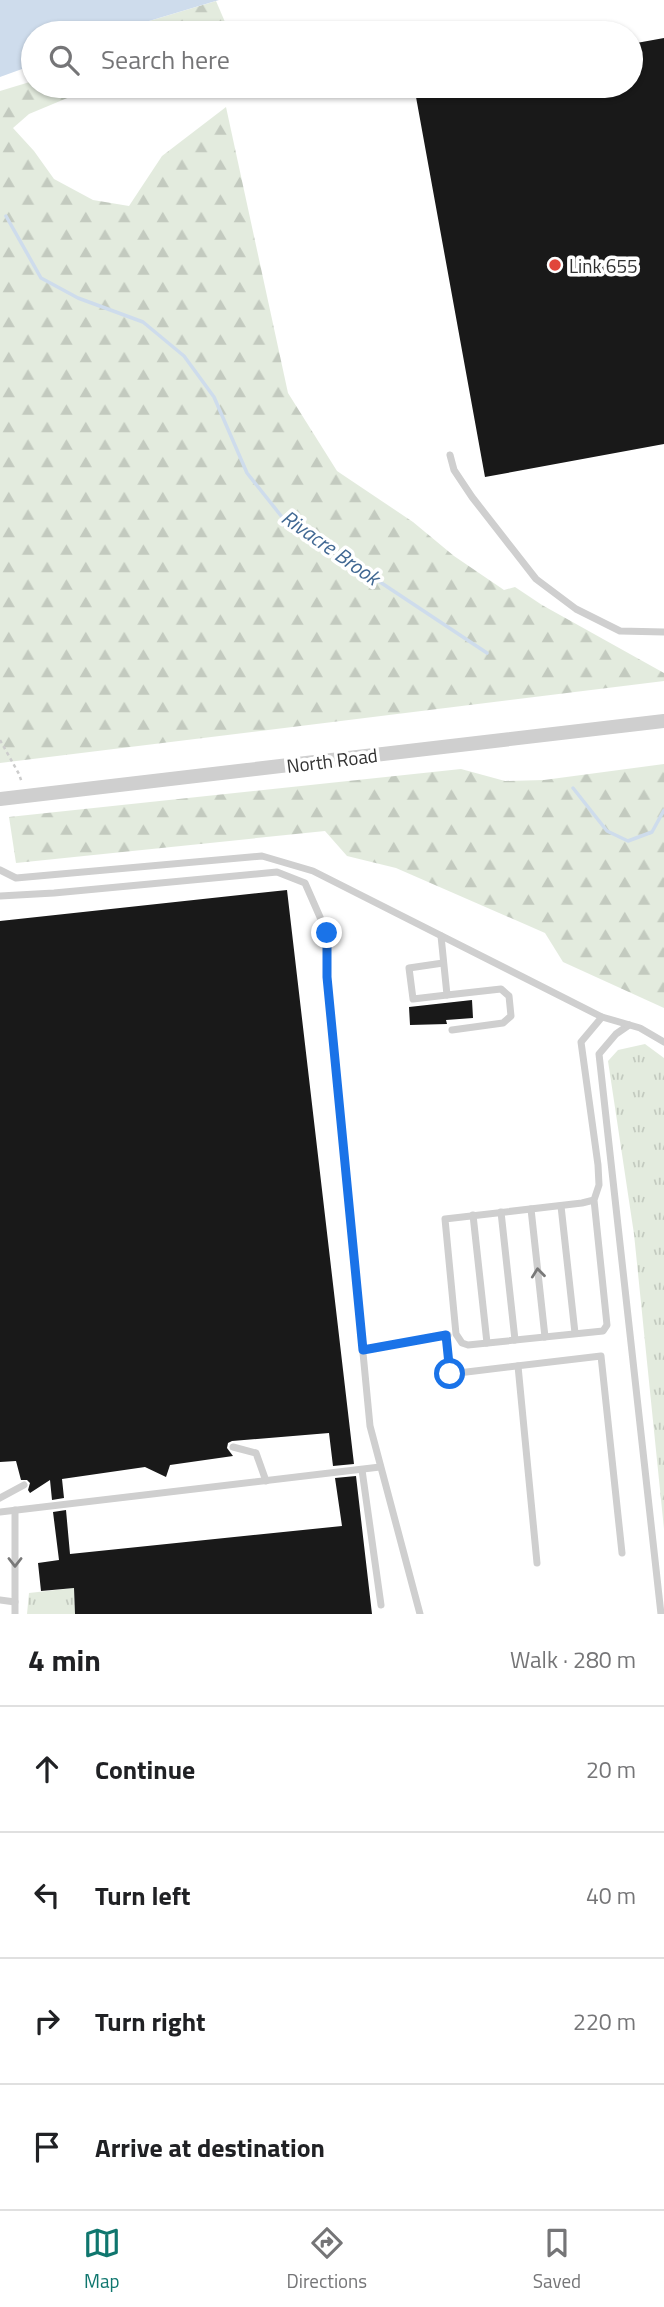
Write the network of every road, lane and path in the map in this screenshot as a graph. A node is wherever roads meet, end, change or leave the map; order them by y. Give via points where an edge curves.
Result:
1 (450, 456) dead end
2 (664, 632) edge
3 (664, 721) edge
4 (0, 740) edge
5 (25, 796) junction
6 (0, 799) edge
7 (0, 870) edge
8 (0, 896) edge
9 (441, 936) junction
10 (443, 962) junction
11 (447, 995) junction
12 (602, 1017) junction
13 (629, 1024) junction
14 (452, 1030) dead end
15 (664, 1042) edge
16 (594, 1200) junction
17 (561, 1206) junction
18 (531, 1209) junction
19 (502, 1212) junction
20 (473, 1216) junction
21 (456, 1334) junction
22 (575, 1334) junction
23 (446, 1335) junction
24 (545, 1337) junction
25 (515, 1340) junction
26 (487, 1343) junction
27 (363, 1350) junction
28 (518, 1366) junction
29 (233, 1447) dead end
30 (380, 1468) junction
31 (362, 1470) junction
32 (265, 1481) junction
33 (24, 1485) dead end
34 (0, 1498) edge
35 (15, 1510) junction
36 (0, 1512) edge
37 (622, 1553) dead end
38 (537, 1563) dead end
39 (0, 1600) edge
40 (15, 1602) junction
41 (382, 1605) dead end
42 (15, 1614) edge
43 (420, 1614) edge
44 (661, 1614) edge

1 - 2 lane via 453,470 536,579 576,609 620,631
3 - 5 street, North Road
4 - 5 path
5 - 6 street, North Road
7 - 9 lane via 16,878 262,856 313,871
8 - 27 lane via 277,872 305,883 327,933 327,977
9 - 10 lane
9 - 12 lane
10 - 11 lane
10 - 11 lane via 409,968 413,999
11 - 14 lane via 501,989 509,996 511,1016 503,1023
12 - 13 lane
12 - 16 lane via 582,1042 598,1165
13 - 15 lane
13 - 44 lane via 599,1054
16 - 17 lane
16 - 22 lane via 607,1325 603,1331
17 - 18 lane
17 - 22 lane
18 - 19 lane
24 -> 18 lane
19 - 20 lane
19 - 25 lane
20 - 21 lane via 445,1219
20 - 26 lane
21 - 23 lane
21 - 26 lane via 468,1345
22 - 24 lane
23 - 27 lane
23 - 28 lane via 450,1374
24 - 25 lane
25 - 26 lane
27 - 30 lane via 370,1426
28 - 37 lane via 601,1356
28 - 38 lane
29 - 32 lane via 256,1453
30 - 31 lane
30 - 43 lane
31 - 32 lane
31 - 41 lane
32 - 35 lane
33 - 34 lane
35 - 36 lane
35 -> 40 lane
39 - 40 lane
40 - 42 lane

